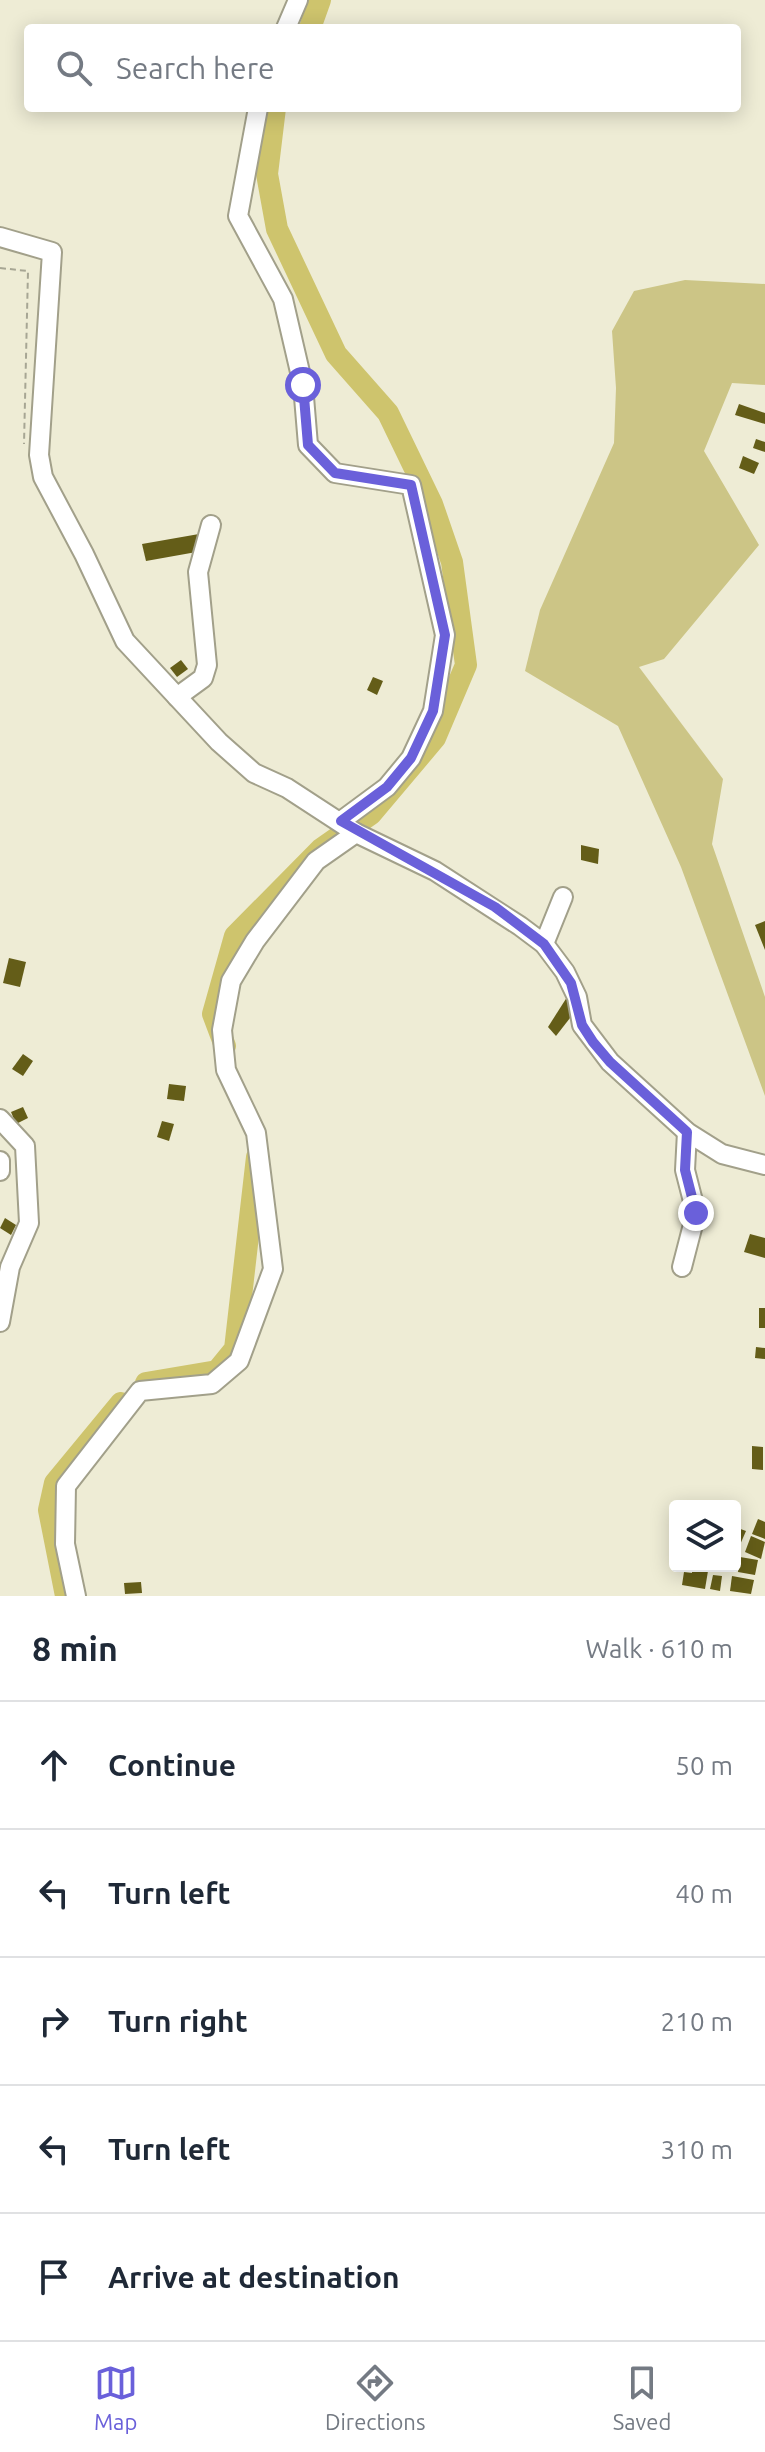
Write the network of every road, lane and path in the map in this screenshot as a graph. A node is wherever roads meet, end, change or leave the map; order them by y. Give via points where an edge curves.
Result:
1 (298, 0) edge
2 (288, 24) edge
3 (257, 112) edge
4 (0, 237) edge
5 (0, 268) edge
6 (32, 446) dead end
7 (211, 525) dead end
8 (177, 697) junction
9 (349, 827) junction
10 (563, 897) dead end
11 (544, 944) junction
12 (0, 1119) edge
13 (687, 1132) junction
14 (0, 1161) edge
15 (765, 1165) edge
16 (0, 1171) edge
17 (682, 1267) dead end
18 (0, 1322) edge
19 (76, 1596) edge

1 - 2 street
3 - 9 street via 238,216 283,299 303,385 308,445 335,473 411,485 445,635 433,711 411,758
4 - 8 street via 52,252 54,260 39,455 43,477 125,641
5 - 6 path via 28,271 22,443
7 - 8 street via 198,572 207,665 203,678
8 - 9 street via 254,773
9 - 11 street via 495,907
9 - 19 street via 255,941 231,981 222,1030 226,1070 256,1133 273,1269 239,1361 212,1384 140,1391 66,1486 65,1544
10 - 11 street
11 - 13 street via 571,983 582,1025 593,1042
12 - 18 street via 25,1146 29,1223 10,1267
13 - 15 street via 722,1154
13 - 17 street via 685,1170 696,1213
14 - 16 street

